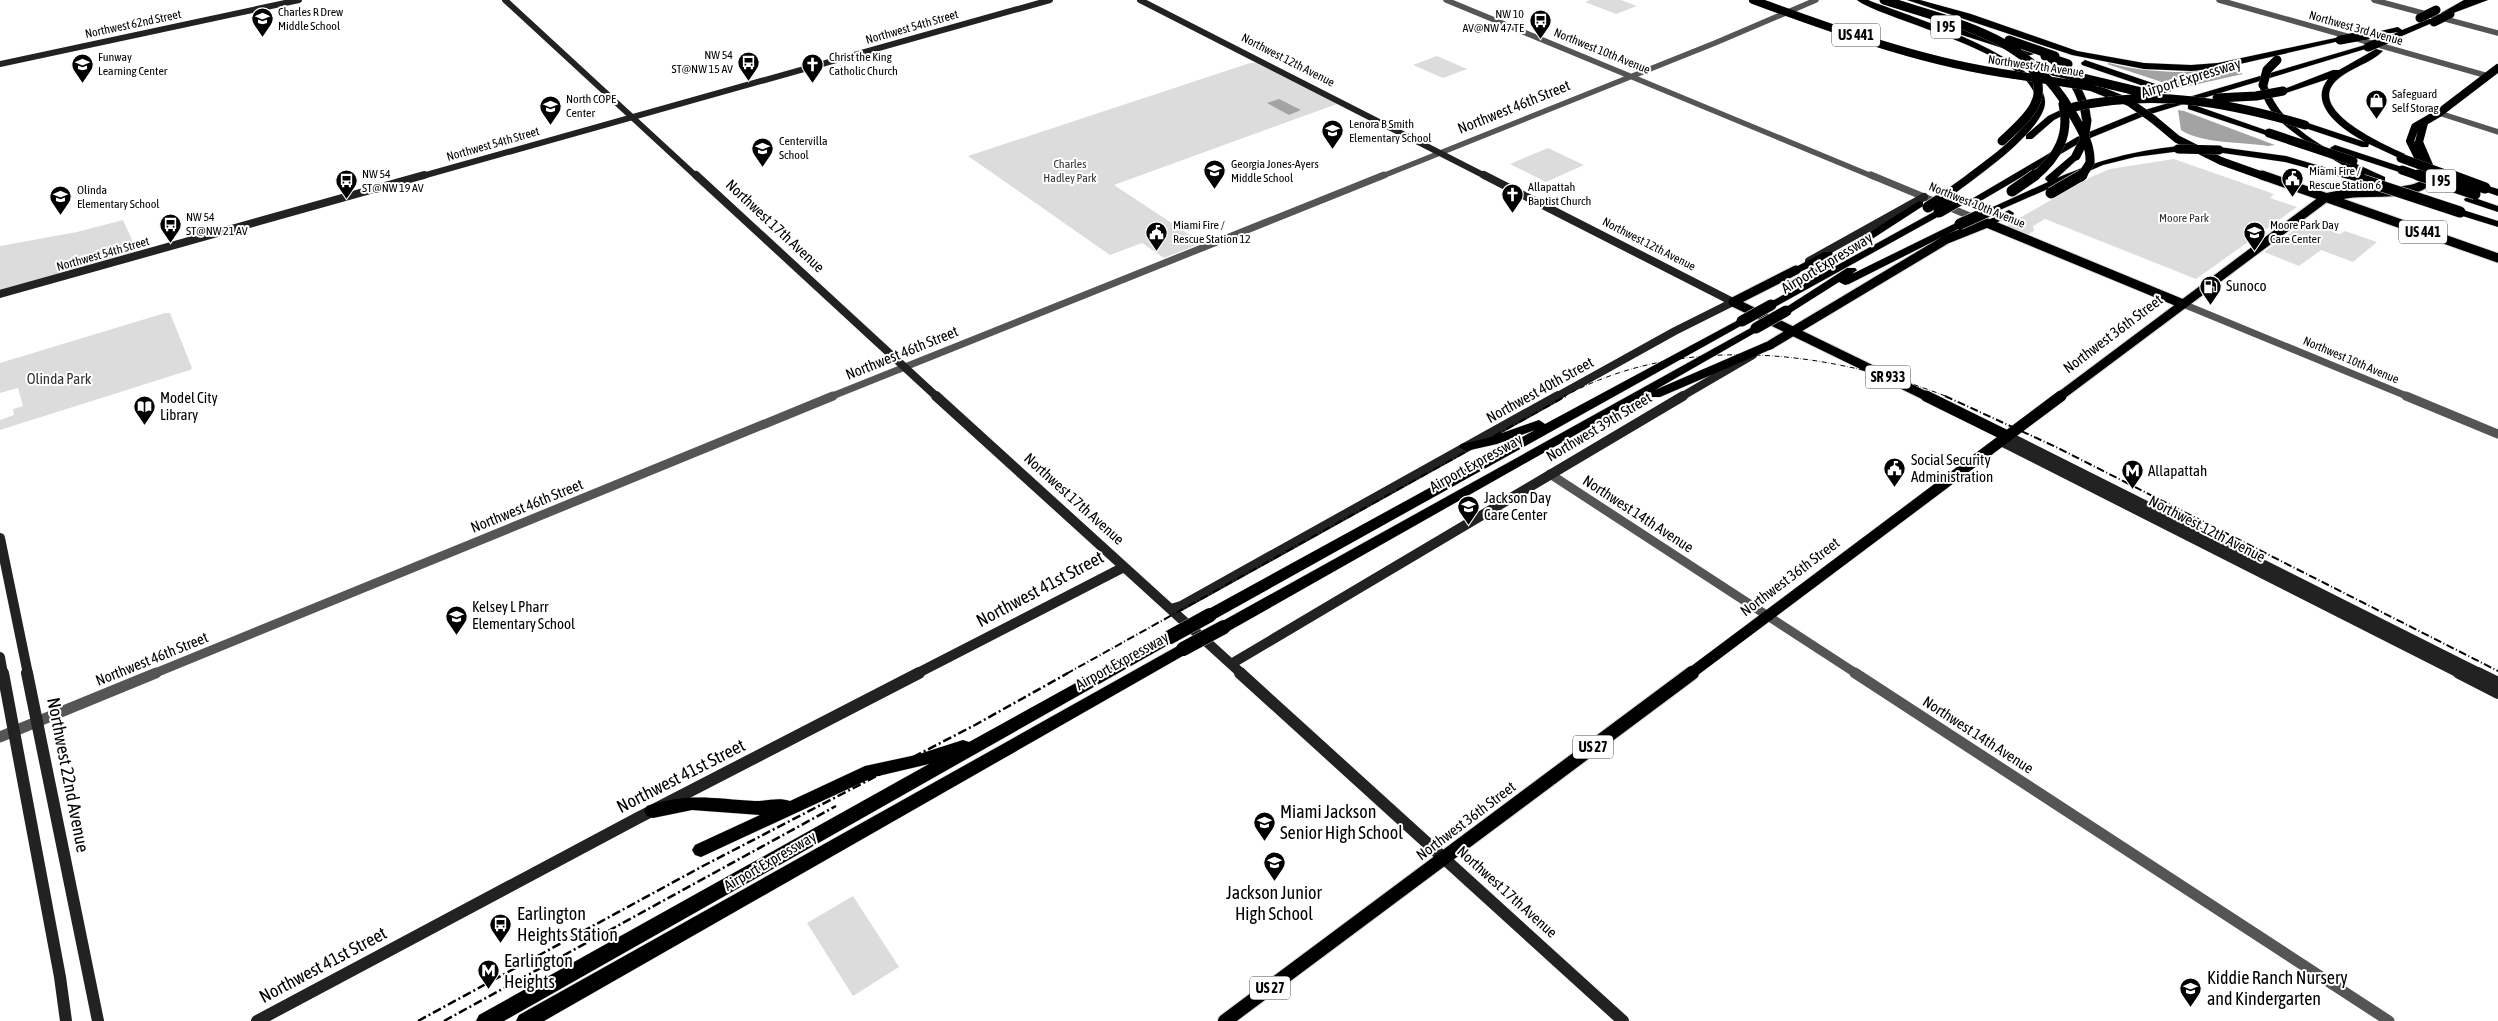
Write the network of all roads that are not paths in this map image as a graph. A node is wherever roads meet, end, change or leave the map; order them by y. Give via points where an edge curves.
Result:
1 (286, 0) edge
2 (299, 0) edge
3 (504, 0) edge
4 (1050, 0) edge
5 (1140, 0) edge
6 (1446, 0) edge
7 (1753, 0) edge
8 (1816, 0) edge
9 (1861, 0) edge
10 (1870, 0) edge
11 (1875, 0) edge
12 (1884, 0) edge
13 (1888, 0) edge
14 (1893, 0) edge
15 (1911, 0) edge
16 (2219, 0) edge
17 (2374, 0) edge
18 (2456, 0) edge
19 (2470, 0) edge
20 (2474, 0) edge
21 (2484, 0) edge
22 (2462, 7) junction
23 (1940, 8) junction
24 (1787, 12) junction
25 (2447, 13) junction
26 (2428, 20) junction
27 (1929, 27) junction
28 (2398, 29) junction
29 (2498, 33) edge
30 (2381, 39) junction
31 (2010, 40) junction
32 (2312, 46) junction
33 (2379, 51) junction
34 (2027, 52) junction
35 (0, 63) edge
36 (2498, 68) edge
37 (1630, 76) junction
38 (2488, 76) junction
39 (2056, 88) junction
40 (2159, 92) junction
41 (2197, 105) junction
42 (2439, 112) junction
43 (632, 116) junction
44 (2424, 123) junction
45 (2498, 130) edge
46 (2275, 131) junction
47 (2411, 135) junction
48 (2418, 142) junction
49 (1439, 152) junction
50 (2401, 167) junction
51 (2012, 191) joint
52 (2387, 192) junction
53 (2051, 193) joint
54 (2347, 193) junction
55 (2498, 193) edge
56 (2475, 194) junction
57 (1941, 195) junction
58 (2326, 198) junction
59 (1924, 203) junction
60 (2008, 203) junction
61 (2498, 204) edge
62 (2351, 207) junction
63 (1984, 209) junction
64 (1908, 211) junction
65 (2460, 211) junction
66 (1950, 218) junction
67 (1986, 222) junction
68 (2498, 223) edge
69 (2498, 258) edge
70 (1796, 270) junction
71 (1821, 275) junction
72 (0, 294) edge
73 (1791, 294) junction
74 (1733, 302) junction
75 (1801, 303) junction
76 (2183, 304) junction
77 (1793, 332) junction
78 (1770, 345) junction
79 (904, 367) junction
80 (1624, 403) junction
81 (1588, 404) junction
82 (2498, 434) edge
83 (2004, 438) junction
84 (1466, 447) junction
85 (1550, 474) junction
86 (0, 538) edge
87 (1124, 567) junction
88 (1171, 609) junction
89 (1768, 616) junction
90 (0, 657) edge
91 (1231, 664) junction
92 (2498, 684) edge
93 (2498, 693) edge
94 (38, 722) junction
95 (14, 731) junction
96 (1002, 732) junction
97 (0, 737) edge
98 (814, 797) junction
99 (653, 811) junction
100 (701, 850) dead end
101 (1446, 858) junction
102 (680, 936) junction
103 (66, 1021) edge
104 (98, 1021) edge
105 (257, 1021) edge
106 (486, 1021) edge
107 (526, 1021) edge
108 (544, 1021) edge
109 (1225, 1021) edge
110 (1623, 1021) edge
111 (2389, 1021) edge

1 - 35 main road, Northwest 62nd Street
2 - 35 main road, Northwest 62nd Street
3 - 43 main road, Northwest 17th Avenue
4 - 43 main road, Northwest 54th Street
5 - 49 main road, Northwest 12th Avenue
6 - 37 street, Northwest 10th Avenue
7 - 24 main road, Northwest 7th Avenue / US 441
8 - 24 street, Northwest 46th Street
9 - 27 highway
9 - 34 highway, I 95
10 - 34 highway
11 - 57 highway, bridge via 1982,36 2011,51 2030,66 2041,84 2039,99 2026,117
12 - 39 highway, bridge via 1996,40 2029,60
13 - 31 highway
14 - 31 highway, I 95
15 - 23 highway
16 - 38 street, Northwest 3rd Avenue
17 - 29 street
18 - 26 highway, bridge via 2436,10
19 - 25 highway
20 - 22 highway
21 - 22 highway
22 - 25 highway
23 - 32 highway via 2075,53 2144,66 2218,66
23 - 60 highway, bridge via 2012,35 2048,56 2064,70 2084,103 2087,120 2084,140 2076,156 2052,177
24 - 37 street, Northwest 46th Street
24 - 58 main road, Northwest 7th Avenue / US 441, bridge via 1926,59 1968,69 2091,87 2129,102 2177,140 2205,154
25 - 26 highway, bridge
26 - 28 highway
26 - 30 highway, Airport Expressway
26 - 33 highway
27 - 33 highway, bridge via 2053,71 2118,88 2167,95 2227,98 2283,91 2320,80
27 - 57 highway via 1986,50 2013,65 2033,82 2042,101 2039,113 2022,132 1980,170
28 - 30 highway, Airport Expressway
28 - 32 highway, bridge
30 - 66 highway, Airport Expressway, bridge via 2141,114 2080,139 1964,202
31 - 40 highway, bridge
32 - 65 highway, bridge via 2277,60 2267,70 2264,85 2274,109 2335,156 2381,179
33 - 50 highway via 2332,80 2325,91 2325,98 2332,112 2348,127
34 - 40 highway, I 95, bridge
36 - 38 main road
37 - 49 street, Northwest 46th Street
37 - 59 street, Northwest 10th Avenue
38 - 42 main road
39 - 51 highway, bridge via 2066,122 2062,143 2046,167
39 - 53 highway, bridge via 2089,144 2092,156 2091,164 2082,176
40 - 41 highway, I 95, bridge
40 - 41 highway, bridge
41 - 46 highway, I 95
42 - 44 main road
42 - 45 street
43 - 72 main road, Northwest 54th Street
43 - 79 main road, Northwest 17th Avenue
44 - 47 main road via 2415,127
44 - 48 main road
46 - 50 highway
46 - 50 highway, I 95, bridge via 2354,160
47 - 48 main road
47 - 52 main road, Northwest 36th Street / US 27 via 2411,147 2423,172 2410,185
48 - 52 main road, Northwest 36th Street / US 27 via 2431,170 2430,179 2412,190
49 - 74 main road, Northwest 12th Avenue
49 - 79 street, Northwest 46th Street
50 - 56 highway, I 95
50 - 56 highway, bridge via 2427,167
50 - 57 highway, bridge via 2305,125 2246,109 2186,100 2122,98 2074,107 2051,118 1995,166
51 - 63 highway
52 - 54 main road, Northwest 36th Street / US 27
53 - 67 highway
54 - 58 main road, Northwest 36th Street / US 27
54 - 62 main road via 2344,200
55 - 56 highway
56 - 61 highway, I 95
57 - 59 highway, bridge
58 - 62 main road, Northwest 7th Avenue / US 441
58 - 76 main road, Northwest 36th Street / US 27
59 - 64 highway
59 - 67 street, Northwest 10th Avenue
59 - 70 main road, Northwest 40th Street via 1833,246
59 - 71 highway
60 - 63 highway
60 - 65 highway, bridge via 2100,163 2135,154 2178,149 2219,150 2286,159
62 - 69 main road, Northwest 7th Avenue / US 441
63 - 66 highway, bridge
64 - 70 highway
64 - 73 highway via 1799,282
65 - 68 highway
66 - 71 highway, Airport Expressway
66 - 75 highway, Airport Expressway via 1833,281
66 - 75 highway via 1934,237
67 - 76 main road, Northwest 10th Avenue
67 - 77 main road, Northwest 39th Street via 1948,239
70 - 74 main road, Northwest 40th Street
71 - 73 highway, Airport Expressway
73 - 81 highway, Airport Expressway, bridge
74 - 77 main road, Northwest 12th Avenue / SR 933
74 - 84 main road, Northwest 40th Street
75 - 80 highway, Airport Expressway, bridge
76 - 82 street, Northwest 10th Avenue
76 - 83 main road, Northwest 36th Street / US 27
77 - 78 main road, Northwest 39th Street
77 - 83 main road, Northwest 12th Avenue / SR 933 via 1858,368
78 - 80 highway via 1658,394
78 - 85 main road, Northwest 39th Street
79 - 87 main road, Northwest 17th Avenue
79 - 94 street, Northwest 46th Street
80 - 102 highway, Airport Expressway, bridge
81 - 84 highway via 1508,436
81 - 96 highway, Airport Expressway, bridge
83 - 89 main road, Northwest 36th Street / US 27
83 - 92 main road, Northwest 12th Avenue / SR 933
83 - 93 main road, Northwest 12th Avenue / SR 933
84 - 88 main road, Northwest 40th Street
85 - 89 street, Northwest 14th Avenue
85 - 91 main road, Northwest 39th Street
86 - 94 main road, Northwest 22nd Avenue
87 - 88 main road, Northwest 17th Avenue
87 - 99 main road, Northwest 41st Street
88 - 91 main road, Northwest 17th Avenue
89 - 101 main road, Northwest 36th Street / US 27
89 - 111 street, Northwest 14th Avenue
90 - 95 main road
91 - 101 main road, Northwest 17th Avenue
94 - 95 street, Northwest 46th Street
94 - 104 main road, Northwest 22nd Avenue
95 - 97 street, Northwest 46th Street
95 - 103 main road
96 - 98 highway via 916,762 871,771
96 - 106 highway, Airport Expressway
98 - 99 highway via 773,809 692,803
98 - 100 highway
99 - 105 main road, Northwest 41st Street
101 - 109 main road, Northwest 36th Street / US 27
101 - 110 main road, Northwest 17th Avenue
102 - 107 highway, Airport Expressway
102 - 108 highway

